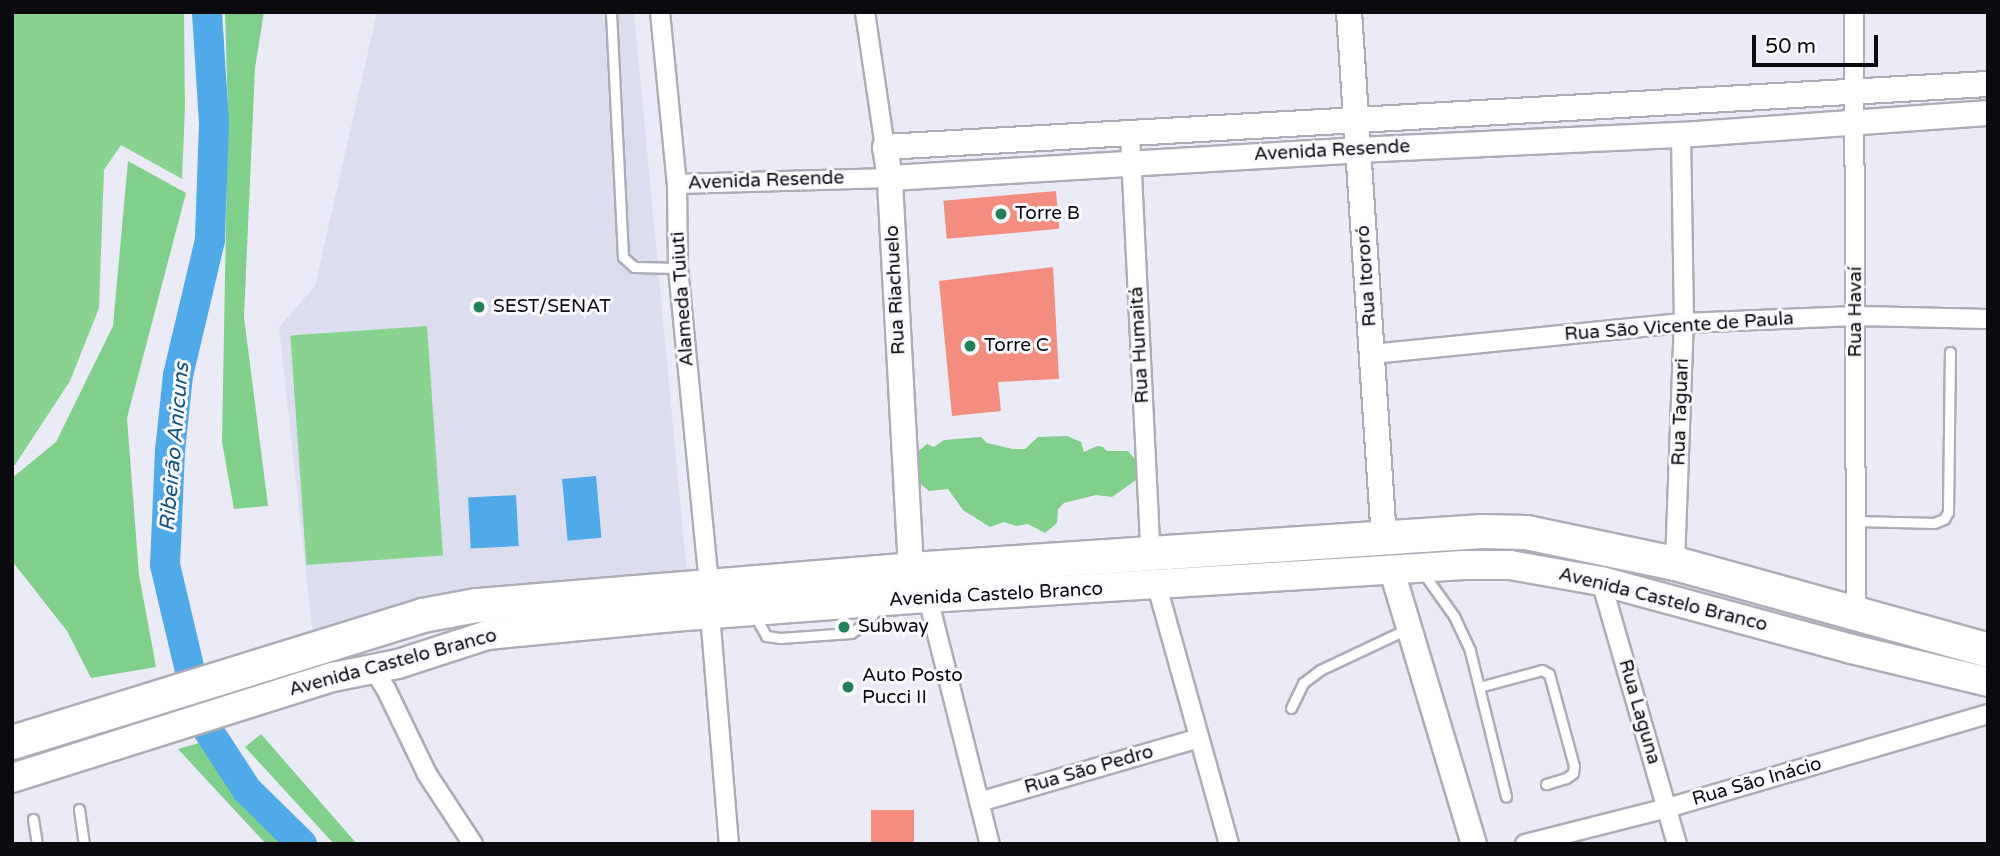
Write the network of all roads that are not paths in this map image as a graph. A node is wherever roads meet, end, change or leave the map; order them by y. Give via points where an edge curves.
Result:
1 (611, 12) edge
2 (660, 12) edge
3 (865, 12) edge
4 (1349, 12) edge
5 (1854, 12) edge
6 (1988, 84) edge
7 (1856, 94) junction
8 (1769, 99) junction
9 (1988, 113) edge
10 (1357, 122) junction
11 (1856, 124) junction
12 (1769, 130) junction
13 (1130, 134) junction
14 (1681, 135) junction
15 (885, 147) junction
16 (1359, 150) junction
17 (1130, 162) junction
18 (890, 178) junction
19 (677, 184) junction
20 (678, 268) junction
21 (1857, 316) junction
22 (1988, 318) edge
23 (1684, 323) junction
24 (1950, 352) dead end
25 (1372, 354) junction
26 (1856, 521) junction
27 (1384, 539) junction
28 (1675, 562) junction
29 (911, 569) junction
30 (1421, 569) junction
31 (1153, 570) junction
32 (1392, 572) junction
33 (1601, 581) junction
34 (928, 598) junction
35 (710, 599) junction
36 (1856, 612) junction
37 (1409, 628) junction
38 (1988, 650) edge
39 (386, 674) junction
40 (1988, 682) edge
41 (1479, 687) junction
42 (243, 689) junction
43 (1291, 708) dead end
44 (1988, 713) edge
45 (143, 720) junction
46 (1199, 738) junction
47 (12, 743) edge
48 (12, 778) edge
49 (1546, 784) dead end
50 (1506, 797) dead end
51 (979, 802) junction
52 (1667, 808) junction
53 (79, 809) dead end
54 (33, 819) dead end
55 (37, 844) edge
56 (84, 844) edge
57 (473, 844) edge
58 (729, 844) edge
59 (990, 844) edge
60 (1229, 844) edge
61 (1474, 844) edge
62 (1525, 844) edge
63 (1677, 844) edge

1 - 20 lane via 623,257 634,267
2 - 19 street, Alameda Tuiuti
3 - 15 street, Rua Riachuelo
4 - 10 street, Rua Itororó
5 - 7 street, Rua Havaí
6 - 7 street, Avenida Resende
7 - 8 street, Avenida Resende
7 - 11 street, Rua Havaí
8 - 10 street, Avenida Resende
8 - 12 street
9 - 11 street, Avenida Resende
10 - 13 street, Avenida Resende
10 - 16 street, Rua Itororó
11 - 12 street, Avenida Resende
11 - 21 street, Rua Havaí
12 - 14 street, Avenida Resende
13 - 15 street, Avenida Resende
13 - 17 street, Rua Humaitá
14 - 16 street, Avenida Resende
14 - 23 street, Rua Taguari
15 - 18 street, Rua Riachuelo
16 - 17 street, Avenida Resende
16 - 25 street, Rua Itororó
17 - 18 street, Avenida Resende
17 - 31 street, Rua Humaitá
18 - 19 street, Avenida Resende
18 - 29 street, Rua Riachuelo
19 - 20 street, Alameda Tuiuti
20 - 35 street, Alameda Tuiuti
21 - 22 street, Rua São Vicente de Paula
21 - 23 street, Rua São Vicente de Paula
21 - 26 street, Rua Havaí
23 - 25 street, Rua São Vicente de Paula
23 - 28 street, Rua Taguari
24 - 26 lane via 1948,512 1934,523
25 - 27 street, Rua Itororó
26 - 36 street, Rua Havaí
27 - 28 highway, Avenida Castelo Branco via 1526,532
27 - 31 highway, Avenida Castelo Branco
28 - 36 highway, Avenida Castelo Branco
29 - 31 highway, Avenida Castelo Branco
29 - 35 highway, Avenida Castelo Branco
30 - 32 main road, Avenida Castelo Branco
30 - 33 main road, Avenida Castelo Branco via 1510,565
30 - 41 lane via 1454,616 1470,650
31 - 32 main road, Avenida Castelo Branco
31 - 34 main road, Avenida Castelo Branco via 1096,589
31 - 46 street, Rua Humaitá
32 - 37 street
33 - 40 main road, Avenida Castelo Branco
33 - 52 street, Rua Laguna
34 - 35 main road, Avenida Castelo Branco via 752,611
34 - 51 street
35 - 39 main road, Avenida Castelo Branco via 487,635
35 - 42 highway, Avenida Castelo Branco via 476,605 422,615
35 - 58 street, Alameda Tuiuti
36 - 38 highway, Avenida Castelo Branco
37 - 43 lane via 1320,670 1303,684
37 - 61 street
39 - 42 main road, Avenida Castelo Branco
39 - 57 street via 427,774
41 - 49 lane via 1542,670 1549,674 1574,766 1566,778
41 - 50 lane
42 - 45 highway, Avenida Castelo Branco
44 - 52 street, Rua São Inácio
45 - 47 highway, Avenida Castelo Branco
45 - 48 main road, Avenida Castelo Branco
46 - 51 street, Rua São Pedro
46 - 60 street, Rua Humaitá
51 - 59 street
52 - 62 street, Rua São Inácio
52 - 63 street, Rua Laguna
53 - 56 lane
54 - 55 lane

